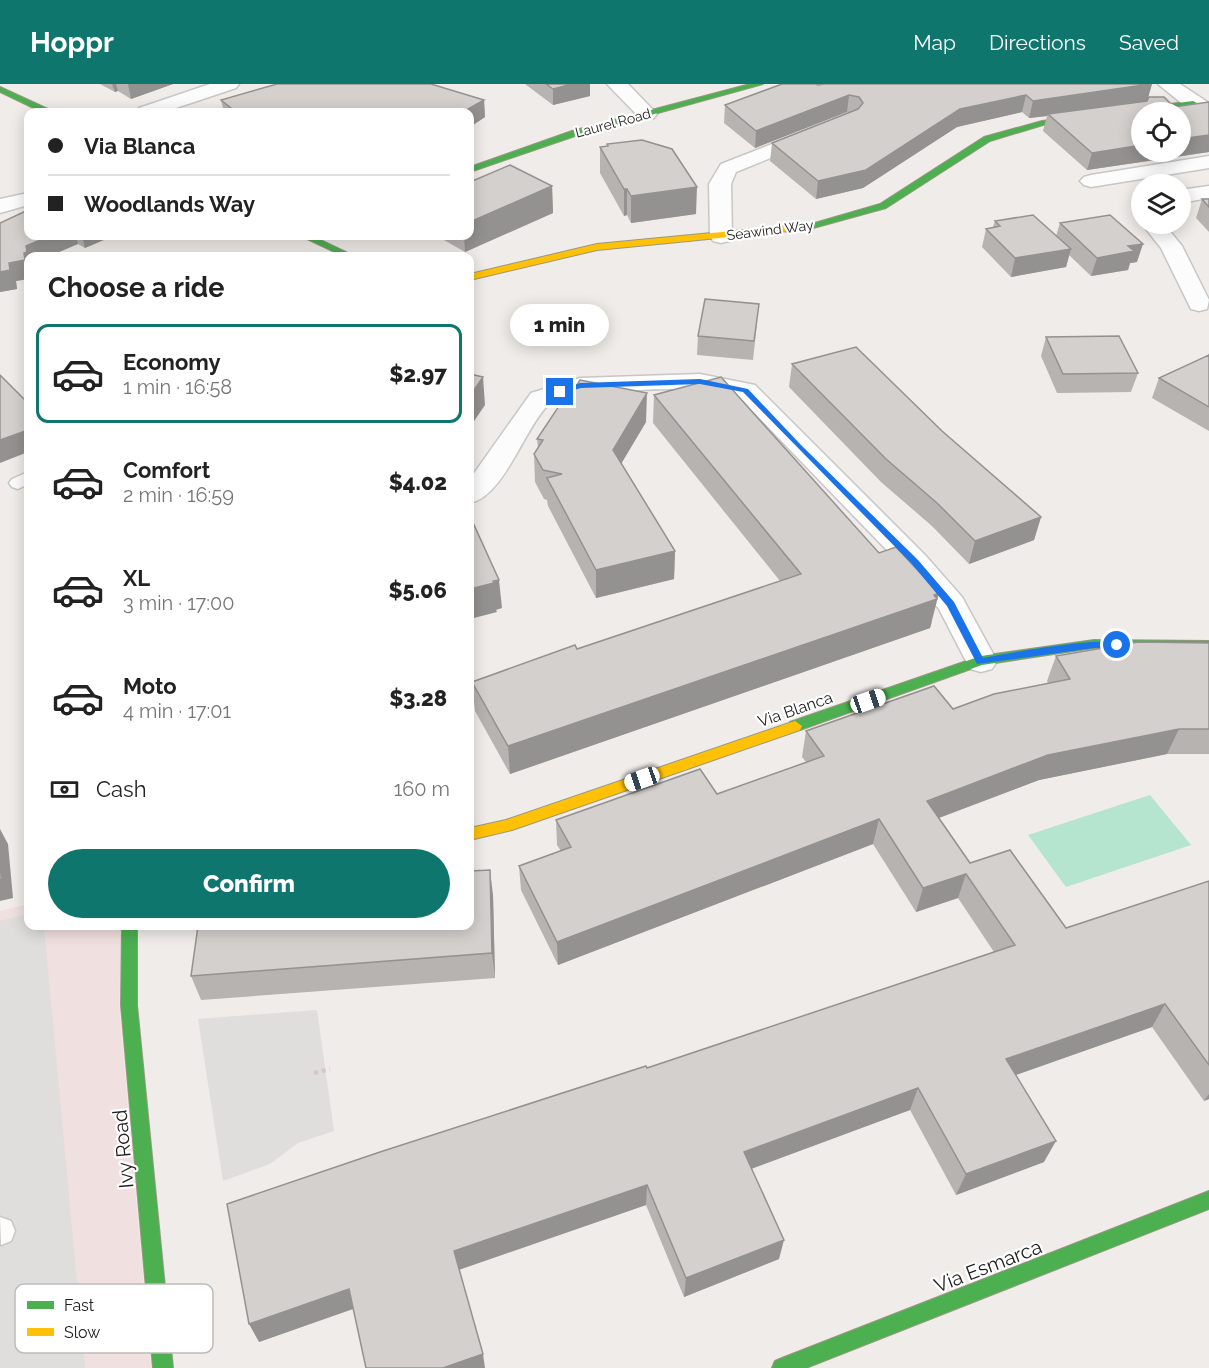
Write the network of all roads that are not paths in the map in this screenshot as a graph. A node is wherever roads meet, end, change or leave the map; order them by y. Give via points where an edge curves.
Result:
1 (229, 84) edge
2 (618, 84) edge
3 (759, 84) edge
4 (1168, 84) edge
5 (0, 88) edge
6 (1201, 106) edge
7 (39, 108) edge
8 (158, 108) edge
9 (647, 114) junction
10 (826, 129) edge
11 (1209, 162) edge
12 (474, 169) edge
13 (1091, 181) dead end
14 (1209, 192) edge
15 (1191, 195) edge
16 (24, 200) edge
17 (0, 206) edge
18 (1162, 234) edge
19 (721, 236) junction
20 (315, 240) edge
21 (340, 252) edge
22 (474, 276) edge
23 (1199, 304) dead end
24 (474, 490) edge
25 (1209, 645) edge
26 (981, 662) junction
27 (474, 833) edge
28 (129, 930) edge
29 (1209, 1200) edge
30 (155, 1284) edge
31 (162, 1353) edge
32 (163, 1368) edge
33 (782, 1368) edge

1 - 8 street
2 - 9 street
3 - 9 street, Laurel Road
4 - 6 street
5 - 7 street
6 - 19 street, Seawind Way via 1042,123 987,139 883,206 813,226
9 - 12 street, Laurel Road via 575,133
10 - 19 street via 728,168 720,184
11 - 13 street
14 - 15 street
16 - 17 street
18 - 23 street
19 - 22 street, Seawind Way via 597,247
20 - 21 street
24 - 26 street via 540,398 591,385 700,382 746,390 915,562 951,604
25 - 26 street, Via Blanca via 1094,644
26 - 27 street, Via Blanca via 507,826
28 - 30 street, Ivy Road via 129,1005
29 - 33 street, Via Esmarca
31 - 32 street, Ivy Road

